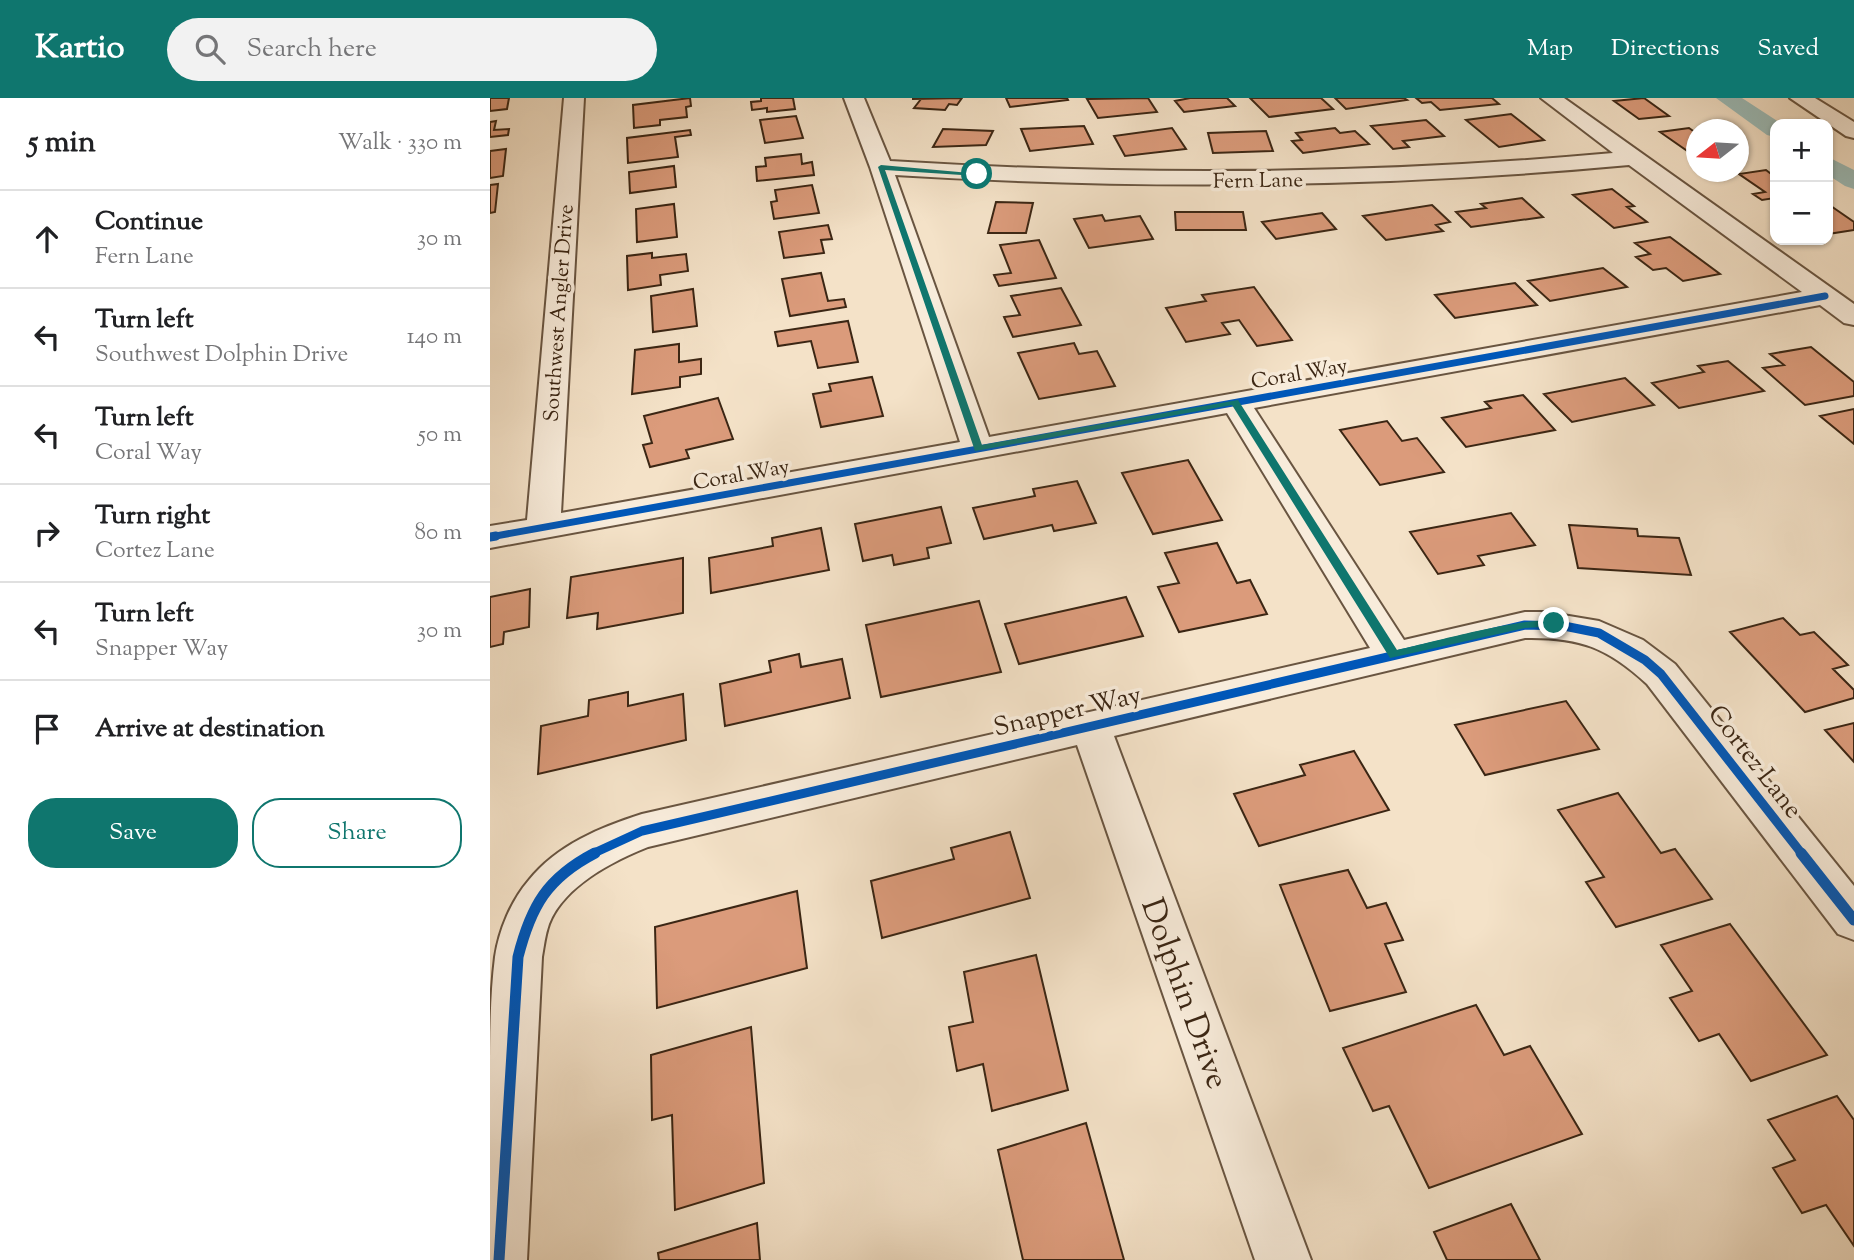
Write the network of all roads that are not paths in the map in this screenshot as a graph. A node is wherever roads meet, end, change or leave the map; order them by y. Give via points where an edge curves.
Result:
1 (574, 98) edge
2 (854, 98) edge
3 (1551, 98) edge
4 (1800, 98) edge
5 (1854, 131) edge
6 (1634, 158) junction
7 (881, 167) junction
8 (1825, 296) junction
9 (1854, 317) edge
10 (1235, 402) junction
11 (978, 449) junction
12 (544, 528) junction
13 (490, 537) edge
14 (1614, 638) joint
15 (1394, 655) junction
16 (1090, 726) junction
17 (1854, 920) edge
18 (499, 1260) edge
19 (1283, 1260) edge

1 - 12 street, Southwest Angler Drive
2 - 7 street
3 - 6 street
4 - 5 street
6 - 7 street, Fern Lane via 1477,172 1266,180 1077,179
6 - 8 street
7 - 11 street
8 - 9 street
8 - 10 street, Coral Way
10 - 11 street, Coral Way
10 - 15 street
11 - 12 street, Coral Way
12 - 13 street, Coral Way
14 - 15 street, Snapper Way via 1554,623 1525,625
14 - 17 street, Cortez Lane via 1661,674
15 - 16 street, Snapper Way
16 - 18 street, Snapper Way via 642,831 606,845 573,866 546,893 527,924 518,957
16 - 19 street, Dolphin Drive

